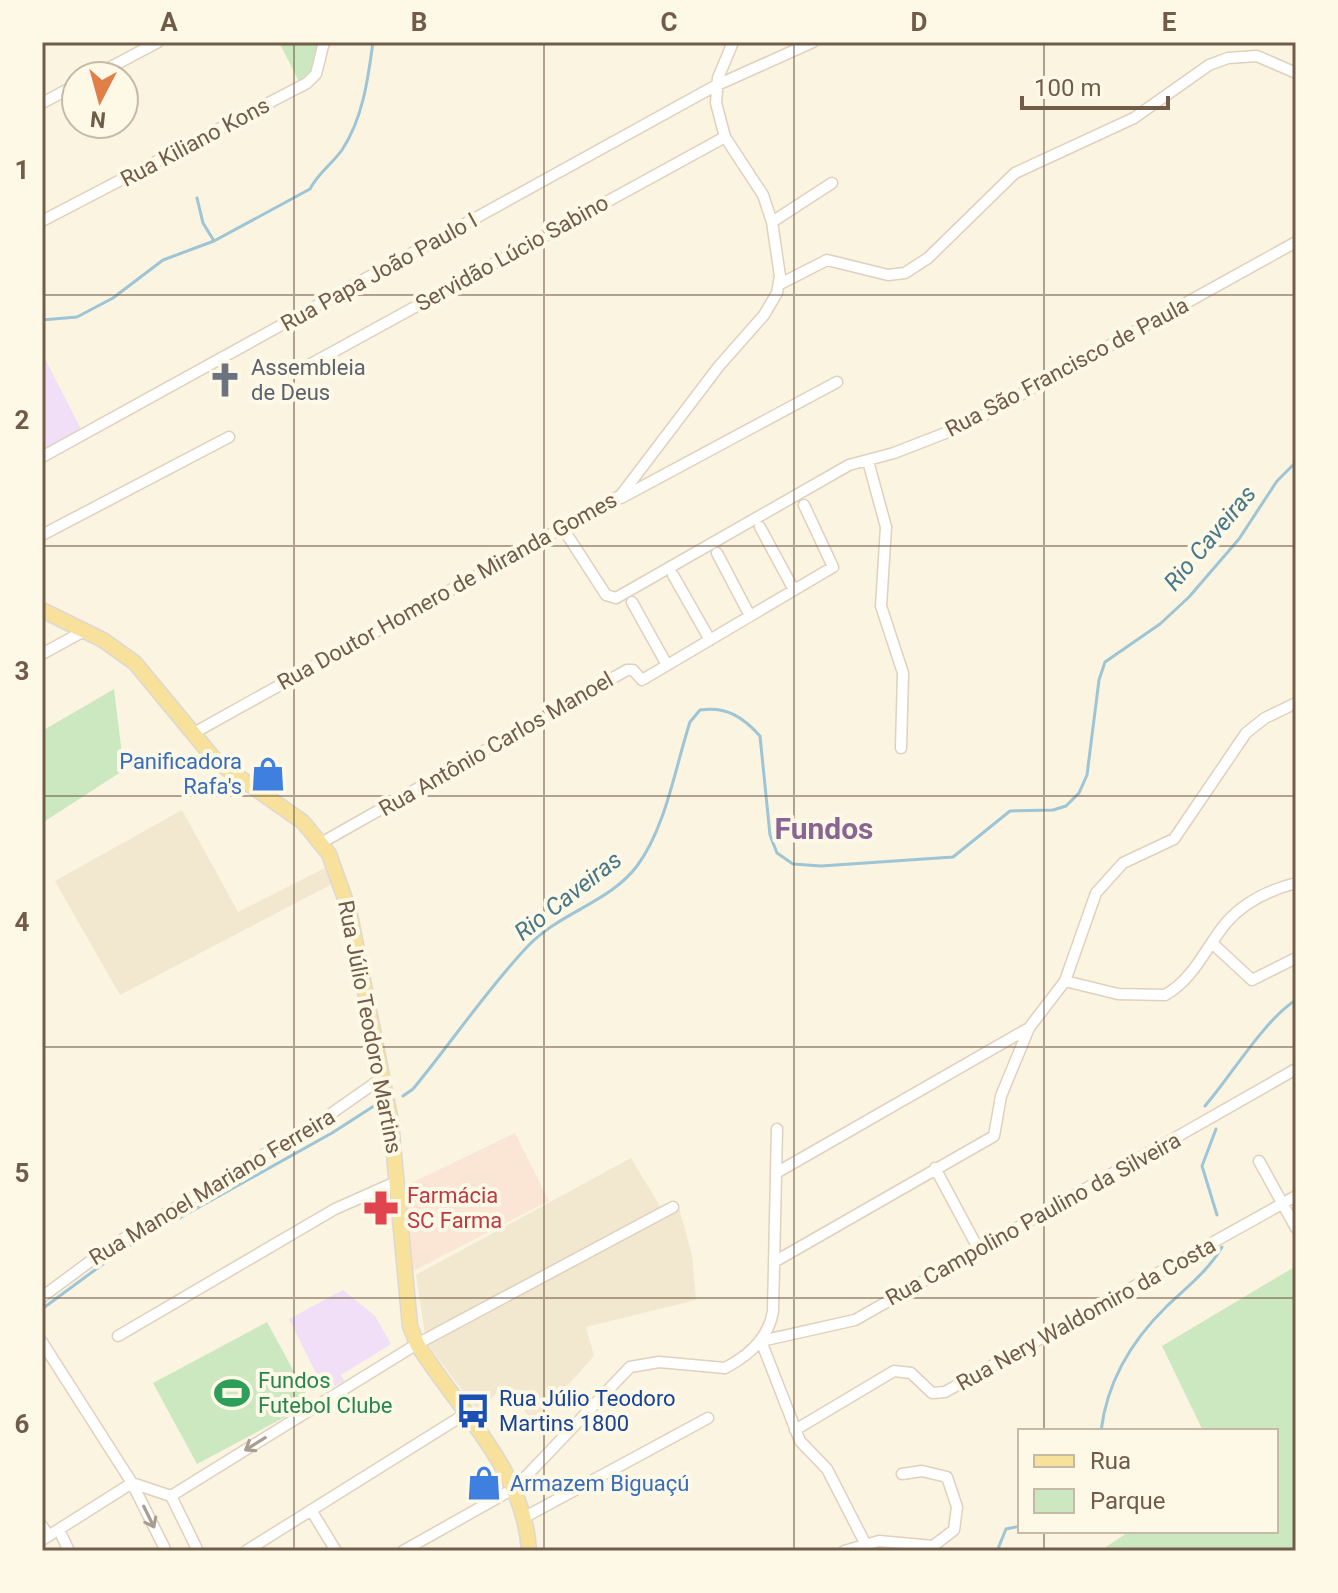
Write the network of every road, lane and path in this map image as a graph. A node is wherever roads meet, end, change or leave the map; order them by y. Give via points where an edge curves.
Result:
1 (158, 42) edge
2 (324, 42) edge
3 (733, 42) edge
4 (813, 42) edge
5 (124, 60) edge
6 (1296, 73) edge
7 (715, 86) junction
8 (60, 93) edge
9 (42, 103) edge
10 (725, 137) junction
11 (832, 183) dead end
12 (42, 221) edge
13 (772, 222) junction
14 (1296, 242) edge
15 (780, 284) junction
16 (300, 370) dead end
17 (837, 382) dead end
18 (229, 437) dead end
19 (42, 457) edge
20 (868, 461) junction
21 (608, 504) junction
22 (804, 505) dead end
23 (760, 527) dead end
24 (564, 530) junction
25 (42, 535) edge
26 (717, 553) dead end
27 (673, 575) dead end
28 (794, 590) junction
29 (632, 602) dead end
30 (42, 610) edge
31 (750, 616) junction
32 (84, 631) junction
33 (710, 640) junction
34 (42, 654) edge
35 (667, 665) junction
36 (1296, 703) edge
37 (192, 734) junction
38 (901, 748) dead end
39 (321, 843) junction
40 (1296, 883) edge
41 (1212, 943) junction
42 (1296, 958) edge
43 (1065, 981) junction
44 (1029, 1028) junction
45 (1296, 1069) edge
46 (382, 1078) junction
47 (777, 1129) dead end
48 (1259, 1161) dead end
49 (935, 1168) junction
50 (776, 1173) junction
51 (398, 1181) junction
52 (1296, 1196) edge
53 (1283, 1204) junction
54 (673, 1207) dead end
55 (1296, 1228) edge
56 (979, 1250) junction
57 (774, 1262) junction
58 (42, 1297) edge
59 (118, 1336) dead end
60 (761, 1341) junction
61 (42, 1342) edge
62 (417, 1344) junction
63 (465, 1414) junction
64 (708, 1418) dead end
65 (795, 1430) junction
66 (902, 1474) dead end
67 (132, 1483) junction
68 (515, 1488) junction
69 (171, 1496) junction
70 (311, 1510) junction
71 (525, 1517) junction
72 (42, 1526) edge
73 (50, 1535) edge
74 (865, 1543) junction
75 (893, 1546) edge
76 (69, 1551) edge
77 (166, 1551) edge
78 (198, 1551) edge
79 (246, 1551) edge
80 (336, 1551) edge
81 (403, 1551) edge
82 (529, 1551) edge
83 (844, 1551) edge

1 - 5 street
2 - 12 street, Rua Kiliano Kons via 316,74 307,83
3 - 7 street
4 - 7 street, Rua Papa João Paulo I
6 - 15 street via 1257,56 1219,60 1134,118 1015,173 928,258 905,273 888,275 827,260
7 - 10 street
7 - 19 street, Rua Papa João Paulo I
8 - 9 street
10 - 13 street via 763,195
10 - 16 street, Servidão Lúcio Sabino
11 - 13 street
13 - 15 street
14 - 20 street, Rua São Francisco de Paula via 966,425
15 - 21 street, Rua Doutor Homero de Miranda Gomes via 769,309 625,491
17 - 21 street
18 - 25 street
20 - 24 street, Rua São Francisco de Paula via 849,465 616,598 606,595
20 - 38 street via 886,527 881,606 903,673
21 - 24 street, Rua Doutor Homero de Miranda Gomes
22 - 28 street, Rua Antônio Carlos Manoel via 833,567
23 - 28 street
24 - 37 street, Rua Doutor Homero de Miranda Gomes
26 - 31 street
27 - 33 street
28 - 31 street, Rua Antônio Carlos Manoel
29 - 35 street
30 - 32 main road, Rua Júlio Teodoro Martins
31 - 33 street, Rua Antônio Carlos Manoel
32 - 34 street
32 - 37 main road, Rua Júlio Teodoro Martins via 135,663
33 - 35 street, Rua Antônio Carlos Manoel
35 - 39 street, Rua Antônio Carlos Manoel via 642,680 627,670
36 - 43 street via 1246,733 1174,839 1123,863 1102,886 1091,902
37 - 39 main road, Rua Júlio Teodoro Martins via 227,771 294,814
39 - 46 main road, Rua Júlio Teodoro Martins via 345,895
40 - 41 street via 1248,903
41 - 42 street via 1252,980
41 - 43 street via 1190,974 1165,995 1118,994
43 - 44 street
44 - 49 street via 1005,1086 994,1136
44 - 50 street
45 - 56 street, Rua Campolino Paulino da Silveira
46 - 51 main road, Rua Júlio Teodoro Martins
46 - 58 street, Rua Manoel Mariano Ferreira via 322,1120 117,1242
47 - 50 street
48 - 53 street
49 - 56 street
49 - 57 street
50 - 57 street
51 - 59 street via 335,1209
51 - 62 main road, Rua Júlio Teodoro Martins via 407,1310
52 - 53 street, Rua Nery Waldomiro da Costa
53 - 55 street
53 - 65 street, Rua Nery Waldomiro da Costa via 945,1392 932,1393 911,1373 894,1371
54 - 62 street
56 - 60 street, Rua Campolino Paulino da Silveira via 848,1324
57 - 60 street via 772,1318
60 - 65 street
60 - 68 street via 725,1368 659,1362 630,1367
61 - 67 street
62 - 63 main road, Rua Júlio Teodoro Martins
62 -> 69 street
63 - 68 main road, Rua Júlio Teodoro Martins
63 - 70 street
64 - 71 street
65 - 74 street via 827,1469
66 - 75 street via 922,1471 947,1477 954,1492 956,1524 933,1546
67 - 69 street
67 - 73 street
67 -> 77 street
68 - 71 main road, Rua Júlio Teodoro Martins
68 - 81 street
69 - 78 street
70 - 79 street
70 - 80 street
71 - 82 main road, Rua Júlio Teodoro Martins
72 - 73 street
73 - 76 street
74 - 75 street
74 - 83 street

